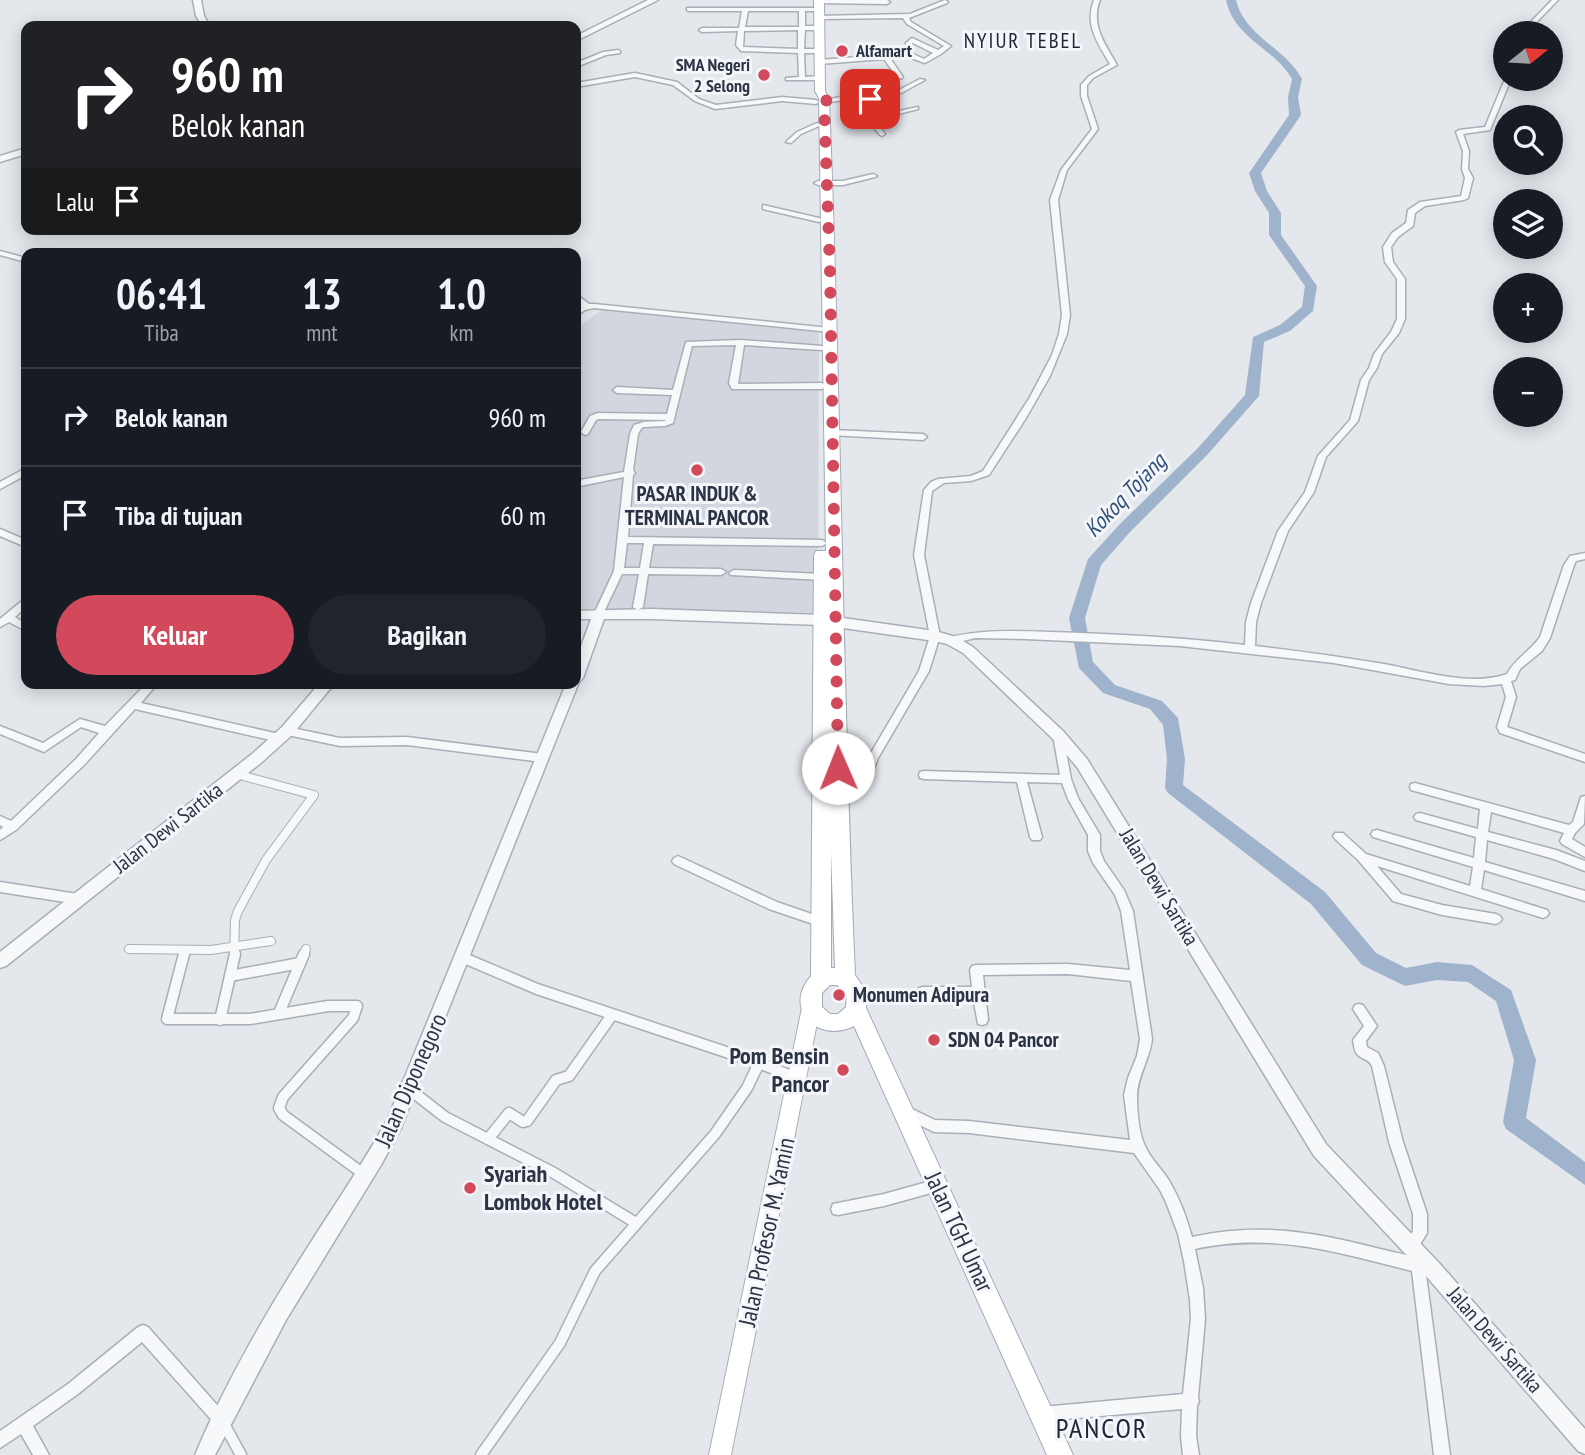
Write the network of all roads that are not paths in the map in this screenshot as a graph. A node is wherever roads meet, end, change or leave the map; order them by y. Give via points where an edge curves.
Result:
1 (197, 0) edge
2 (654, 0) edge
3 (1097, 0) edge
4 (1555, 0) edge
5 (887, 2) dead end
6 (945, 2) dead end
7 (689, 9) dead end
8 (745, 10) junction
9 (802, 10) junction
10 (819, 11) edge
11 (905, 16) junction
12 (203, 21) edge
13 (1535, 21) edge
14 (803, 29) junction
15 (702, 30) dead end
16 (741, 30) junction
17 (581, 36) edge
18 (801, 51) junction
19 (618, 52) dead end
20 (939, 53) junction
21 (910, 55) junction
22 (820, 56) junction
23 (886, 57) junction
24 (581, 65) edge
25 (820, 78) junction
26 (788, 79) dead end
27 (802, 79) junction
28 (922, 80) dead end
29 (581, 82) edge
30 (1503, 91) edge
31 (854, 92) dead end
32 (820, 98) junction
33 (853, 103) junction
34 (916, 108) dead end
35 (869, 119) junction
36 (817, 125) junction
37 (882, 134) dead end
38 (789, 142) dead end
39 (21, 153) edge
40 (0, 159) edge
41 (873, 176) dead end
42 (822, 183) junction
43 (766, 207) dead end
44 (819, 220) junction
45 (824, 244) junction
46 (0, 253) edge
47 (21, 259) edge
48 (581, 301) edge
49 (587, 307) junction
50 (581, 311) edge
51 (826, 330) junction
52 (740, 342) junction
53 (822, 348) junction
54 (822, 386) junction
55 (617, 390) dead end
56 (677, 393) junction
57 (670, 417) junction
58 (585, 432) dead end
59 (832, 433) junction
60 (923, 437) dead end
61 (631, 473) junction
62 (21, 474) edge
63 (581, 483) edge
64 (0, 485) edge
65 (0, 532) edge
66 (622, 540) junction
67 (649, 541) junction
68 (21, 542) edge
69 (822, 542) junction
70 (1585, 556) edge
71 (620, 571) junction
72 (643, 572) junction
73 (822, 577) junction
74 (21, 606) edge
75 (638, 607) dead end
76 (599, 614) junction
77 (581, 615) edge
78 (828, 620) junction
79 (4, 621) edge
80 (21, 626) edge
81 (943, 638) junction
82 (1250, 650) junction
83 (581, 664) edge
84 (1506, 680) junction
85 (147, 689) edge
86 (323, 689) edge
87 (571, 689) edge
88 (133, 705) junction
89 (0, 730) edge
90 (107, 731) junction
91 (284, 735) junction
92 (1058, 735) junction
93 (543, 758) junction
94 (1585, 758) edge
95 (236, 774) junction
96 (924, 775) dead end
97 (1021, 778) junction
98 (1066, 779) junction
99 (863, 784) dead end
100 (1415, 787) dead end
101 (1585, 800) edge
102 (1486, 806) junction
103 (1420, 817) dead end
104 (0, 820) edge
105 (12, 827) junction
106 (1578, 827) edge
107 (1377, 834) dead end
108 (1483, 835) junction
109 (0, 836) edge
110 (1339, 836) dead end
111 (1036, 837) dead end
112 (1585, 852) edge
113 (1362, 857) junction
114 (678, 861) dead end
115 (1479, 864) junction
116 (1585, 866) edge
117 (0, 887) edge
118 (1475, 893) junction
119 (1585, 896) edge
120 (78, 899) junction
121 (1544, 913) dead end
122 (1496, 919) dead end
123 (822, 922) junction
124 (271, 941) dead end
125 (236, 948) junction
126 (306, 948) dead end
127 (129, 949) dead end
128 (186, 950) junction
129 (464, 958) junction
130 (0, 961) edge
131 (300, 963) junction
132 (230, 976) junction
133 (1136, 976) junction
134 (845, 980) junction
135 (821, 981) junction
136 (923, 992) dead end
137 (979, 992) junction
138 (811, 1008) junction
139 (1359, 1009) dead end
140 (857, 1010) junction
141 (279, 1013) junction
142 (612, 1015) junction
143 (220, 1020) junction
144 (982, 1020) dead end
145 (759, 1063) junction
146 (798, 1079) junction
147 (409, 1089) junction
148 (902, 1109) junction
149 (488, 1139) junction
150 (1139, 1147) junction
151 (365, 1175) junction
152 (938, 1185) junction
153 (838, 1209) dead end
154 (636, 1223) junction
155 (1186, 1245) junction
156 (1411, 1245) junction
157 (1426, 1268) junction
158 (1192, 1401) junction
159 (1042, 1414) junction
160 (221, 1420) junction
161 (23, 1423) junction
162 (0, 1440) edge
163 (1585, 1444) edge
164 (41, 1455) edge
165 (205, 1455) edge
166 (241, 1455) edge
167 (481, 1455) edge
168 (720, 1455) edge
169 (1060, 1455) edge
170 (1191, 1455) edge
171 (1442, 1455) edge

1 - 12 street
2 - 17 street
3 - 81 street via 1093,10 1096,34 1114,65 1084,85 1096,129 1063,170 1054,200 1064,326 1044,382 986,473 977,478 940,479 928,490 919,555
4 - 13 street
5 - 10 street
6 - 11 street
7 - 8 street
8 - 9 street
8 - 16 street
9 - 10 street
9 - 14 street
10 - 11 street
10 - 14 street
10 - 22 main road
11 - 20 street via 909,23 947,44
14 - 16 street
14 - 18 street
15 - 16 street
16 - 18 street via 739,45 744,50
18 - 22 street
18 - 27 street
19 - 24 street
20 - 21 street via 924,61
20 - 21 street via 912,40
21 - 23 street
22 - 23 street
22 - 25 main road
23 - 31 street via 900,77
25 - 27 street
25 - 32 main road
26 - 27 street
28 - 33 street via 902,91
29 - 32 street via 649,77 675,83 715,107
30 - 82 street via 1488,129 1459,132 1469,178 1464,198 1417,207 1411,212 1410,224 1387,247 1389,262 1401,279 1401,318 1365,380 1354,421 1322,456 1309,492 1283,531 1256,603
32 - 33 street via 841,97
32 - 36 main road
32 - 42 main road
33 - 35 street
34 - 35 street
35 - 37 street
36 - 38 street
36 - 42 main road
39 - 40 street
41 - 42 street
42 - 44 main road
42 - 45 main road
43 - 44 street
44 - 45 main road
45 - 51 main road
46 - 47 street
48 - 49 street
49 - 50 street
49 - 51 street
51 - 53 main road
51 - 59 main road
52 - 53 street
52 - 54 street via 735,387
52 - 56 street via 689,344
53 - 54 main road
54 - 69 main road
55 - 56 street
56 - 57 street
57 - 58 street via 598,416
57 - 61 street via 668,424 641,425 633,431
59 - 60 street
59 - 78 main road
61 - 63 street
61 - 66 street
62 - 64 street
65 - 68 street
66 - 67 street
66 - 71 street
67 - 69 street
67 - 72 street
69 - 73 main road
70 - 84 street via 1573,558 1569,565 1542,643
71 - 72 street
71 - 76 street
72 - 73 street via 721,572 726,578 734,573
72 - 75 street
73 - 78 main road
74 - 79 street
76 - 77 street, Jalan Dewi Sartika
76 - 78 street, Jalan Dewi Sartika
76 - 83 street
78 - 81 street, Jalan Dewi Sartika
78 - 123 main road
78 - 134 main road
79 - 80 street
81 - 82 street via 1136,638
81 - 92 street, Jalan Dewi Sartika via 968,650
81 - 99 street via 873,758
82 - 84 street via 1476,682
84 - 94 street via 1511,697 1504,730
85 - 88 street
86 - 91 street, Jalan Dewi Sartika
87 - 93 street, Jalan Diponegoro
88 - 90 street
88 - 91 street
89 - 90 street via 42,748 80,723
90 - 105 street
91 - 93 street via 340,742 407,741
91 - 95 street, Jalan Dewi Sartika
92 - 98 street
92 - 156 street, Jalan Dewi Sartika via 1101,792 1311,1138
93 - 129 street, Jalan Diponegoro
95 - 120 street, Jalan Dewi Sartika
95 - 125 street via 314,795 248,890 235,920
96 - 97 street
97 - 98 street
97 - 111 street
98 - 133 street via 1094,835 1096,856 1124,901
100 - 102 street
101 - 106 street
102 - 106 street
102 - 108 street
103 - 108 street
104 - 105 street
105 - 109 street
106 - 112 street via 1566,841
107 - 115 street
108 - 115 street
108 - 116 street
110 - 113 street
113 - 118 street
113 - 122 street via 1397,898
114 - 123 street via 773,906
115 - 118 street
115 - 119 street
117 - 120 street
118 - 121 street
120 - 130 street, Jalan Dewi Sartika
123 - 135 main road
124 - 125 street
125 - 128 street
125 - 132 street
126 - 131 street
127 - 128 street
128 - 143 street via 166,1017
129 - 142 street
129 - 147 street, Jalan Diponegoro
131 - 132 street
131 - 141 street
132 - 143 street
133 - 137 street via 1068,969 980,969 975,973
133 - 150 street via 1146,1040 1130,1089
134 - 135 main road
134 - 140 main road via 858,993
135 - 138 main road via 811,989
136 - 137 street
137 - 144 street
138 - 140 main road via 820,1018 833,1022 847,1019
138 - 146 main road, Jalan Profesor M. Yamin
139 - 156 street via 1370,1026 1359,1040 1361,1050 1374,1057 1378,1066 1420,1214 1420,1233
140 - 148 main road, Jalan TGH Umar
141 - 143 street
141 - 151 street via 342,1005 358,1008 283,1097 279,1108
142 - 145 street
142 - 149 street via 569,1076 556,1080 527,1121 509,1113
145 - 146 street
145 - 154 street via 720,1126
146 - 168 main road, Jalan Profesor M. Yamin
147 - 149 street via 445,1117
147 - 151 street, Jalan Diponegoro
148 - 150 street via 933,1126
148 - 152 main road, Jalan TGH Umar
149 - 154 street via 554,1172
150 - 155 street via 1172,1198
151 - 160 street, Jalan Diponegoro via 306,1267
152 - 153 street
152 - 159 main road, Jalan TGH Umar
154 - 167 street via 596,1271 560,1343
155 - 157 street via 1266,1234 1331,1244
155 - 158 street via 1198,1321
156 - 157 street, Jalan Dewi Sartika
157 - 163 street, Jalan Dewi Sartika
157 - 171 street
158 - 159 street
158 - 170 street
159 - 169 main road, Jalan TGH Umar
160 - 161 street via 144,1332
160 - 165 street, Jalan Diponegoro
160 - 166 street
161 - 162 street
161 - 164 street

